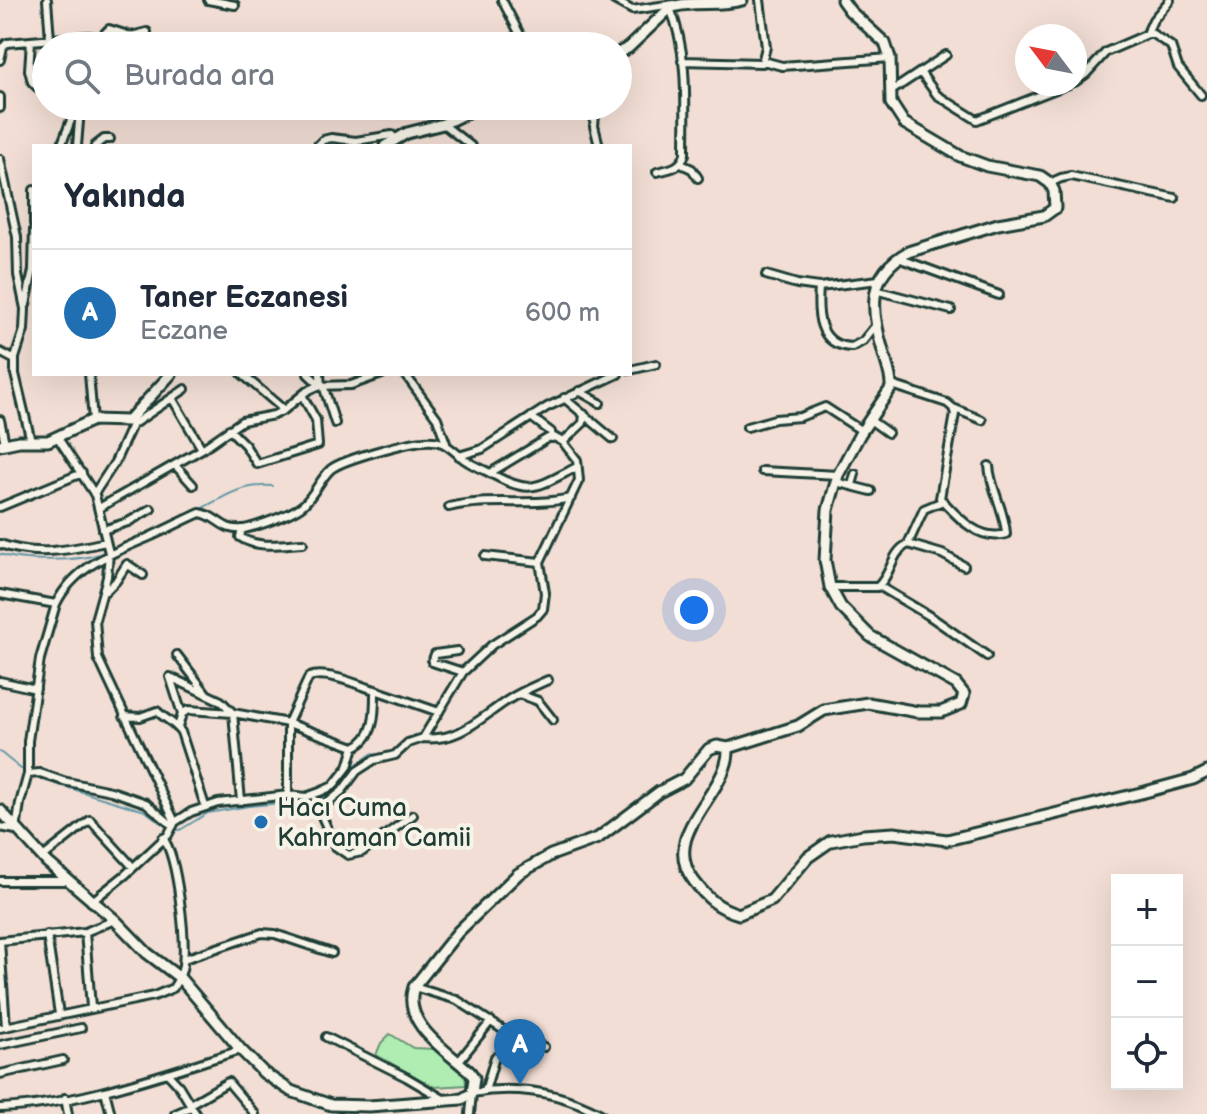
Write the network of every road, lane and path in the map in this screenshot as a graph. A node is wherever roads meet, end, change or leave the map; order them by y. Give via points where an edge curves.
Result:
1 (47, 0) edge
2 (208, 0) edge
3 (502, 0) edge
4 (614, 0) edge
5 (742, 0) edge
6 (760, 0) edge
7 (842, 0) edge
8 (1170, 0) edge
9 (700, 2) edge
10 (235, 5) dead end
11 (674, 6) junction
12 (49, 32) edge
13 (519, 32) edge
14 (1150, 33) junction
15 (31, 41) joint
16 (632, 44) edge
17 (946, 55) dead end
18 (890, 58) junction
19 (0, 60) edge
20 (682, 61) junction
21 (763, 61) junction
22 (920, 72) junction
23 (1087, 73) edge
24 (32, 78) edge
25 (890, 92) junction
26 (1201, 95) dead end
27 (1038, 96) edge
28 (0, 97) edge
29 (0, 108) edge
30 (71, 120) edge
31 (80, 120) edge
32 (451, 120) edge
33 (595, 120) edge
34 (443, 124) junction
35 (110, 139) dead end
36 (396, 139) junction
37 (62, 144) edge
38 (77, 144) edge
39 (98, 144) edge
40 (319, 144) edge
41 (388, 144) edge
42 (468, 144) edge
43 (598, 144) edge
44 (0, 159) edge
45 (681, 164) junction
46 (657, 172) dead end
47 (698, 178) dead end
48 (1050, 183) junction
49 (1175, 198) dead end
50 (898, 258) junction
51 (32, 275) edge
52 (766, 275) dead end
53 (877, 285) junction
54 (819, 287) junction
55 (999, 295) dead end
56 (25, 309) junction
57 (951, 310) dead end
58 (876, 325) junction
59 (0, 352) edge
60 (15, 360) junction
61 (656, 364) dead end
62 (632, 370) edge
63 (89, 376) edge
64 (169, 376) edge
65 (244, 376) edge
66 (310, 376) edge
67 (320, 376) edge
68 (376, 376) edge
69 (406, 376) edge
70 (613, 376) edge
71 (892, 385) junction
72 (322, 386) junction
73 (185, 389) dead end
74 (579, 391) junction
75 (302, 395) junction
76 (172, 398) junction
77 (564, 398) junction
78 (600, 403) dead end
79 (953, 408) junction
80 (284, 410) junction
81 (584, 414) junction
82 (531, 417) junction
83 (0, 420) edge
84 (93, 420) junction
85 (870, 420) junction
86 (982, 420) dead end
87 (130, 423) junction
88 (335, 423) dead end
89 (747, 427) dead end
90 (229, 429) junction
91 (862, 431) junction
92 (888, 433) dead end
93 (58, 438) junction
94 (552, 438) junction
95 (613, 439) dead end
96 (31, 441) junction
97 (563, 442) junction
98 (446, 443) junction
99 (2, 444) edge
100 (202, 449) junction
101 (459, 456) junction
102 (175, 465) junction
103 (989, 466) dead end
104 (577, 467) junction
105 (762, 471) dead end
106 (82, 473) junction
107 (490, 473) junction
108 (855, 474) dead end
109 (837, 478) junction
110 (193, 485) dead end
111 (852, 485) junction
112 (871, 491) dead end
113 (94, 494) junction
114 (571, 498) junction
115 (943, 501) junction
116 (0, 507) edge
117 (449, 507) dead end
118 (99, 508) junction
119 (151, 509) dead end
120 (242, 529) junction
121 (103, 530) junction
122 (106, 542) junction
123 (303, 543) dead end
124 (0, 544) edge
125 (908, 544) junction
126 (109, 553) junction
127 (485, 556) dead end
128 (540, 562) junction
129 (964, 566) dead end
130 (143, 575) dead end
131 (879, 586) junction
132 (830, 587) junction
133 (103, 593) junction
134 (0, 594) edge
135 (56, 604) junction
136 (457, 651) dead end
137 (177, 655) dead end
138 (987, 656) dead end
139 (463, 672) junction
140 (548, 680) dead end
141 (0, 681) edge
142 (36, 689) junction
143 (375, 690) junction
144 (519, 694) junction
145 (209, 695) junction
146 (439, 712) junction
147 (233, 713) junction
148 (182, 714) junction
149 (124, 716) junction
150 (553, 720) dead end
151 (288, 723) junction
152 (178, 727) junction
153 (423, 738) junction
154 (354, 747) junction
155 (728, 748) junction
156 (1207, 772) edge
157 (28, 774) junction
158 (288, 795) junction
159 (313, 798) junction
160 (241, 801) junction
161 (205, 806) junction
162 (0, 810) edge
163 (413, 815) dead end
164 (173, 826) junction
165 (0, 827) edge
166 (16, 830) junction
167 (163, 838) junction
168 (43, 857) junction
169 (133, 867) junction
170 (0, 881) edge
171 (68, 881) junction
172 (91, 902) junction
173 (115, 920) junction
174 (85, 932) junction
175 (47, 935) junction
176 (0, 942) edge
177 (332, 953) dead end
178 (184, 959) junction
179 (180, 978) junction
180 (414, 987) junction
181 (91, 1007) junction
182 (59, 1014) junction
183 (491, 1021) junction
184 (3, 1027) edge
185 (81, 1028) dead end
186 (326, 1037) dead end
187 (0, 1045) edge
188 (544, 1047) dead end
189 (241, 1050) junction
190 (495, 1057) dead end
191 (63, 1060) dead end
192 (459, 1061) junction
193 (167, 1073) junction
194 (0, 1074) edge
195 (105, 1091) junction
196 (485, 1091) junction
197 (472, 1093) junction
198 (65, 1098) junction
199 (445, 1100) junction
200 (190, 1106) junction
201 (0, 1108) edge
202 (367, 1110) edge
203 (17, 1111) edge
204 (252, 1113) edge
205 (68, 1114) edge
206 (111, 1114) edge
207 (175, 1114) edge
208 (196, 1114) edge
209 (470, 1114) edge
210 (601, 1114) edge

1 - 12 street
2 - 10 street
3 - 13 street
4 - 11 street via 632,10
5 - 9 street
6 - 21 street
7 - 18 street via 885,43
8 - 14 street
9 - 11 street
11 - 16 street
11 - 20 street
14 - 23 street via 1106,52
14 - 26 street via 1171,46 1178,67
15 - 19 street via 5,44
15 - 24 street
17 - 22 street
18 - 21 street via 782,66
18 - 25 street
20 - 21 street
20 - 45 street
22 - 25 street
22 - 27 street via 937,95 977,120
25 - 48 street via 897,114 924,137 987,166 1040,176
28 - 29 street
30 - 37 street
31 - 38 street
32 - 34 street
33 - 43 street
34 - 36 street
34 - 42 street
35 - 39 street
36 - 40 street via 331,138
36 - 41 street
44 - 56 street
45 - 46 street
45 - 47 street
48 - 49 street via 1071,176
48 - 50 street via 1055,208 1044,216 998,224
50 - 53 street
50 - 55 street
51 - 56 street
52 - 54 street
53 - 54 street
53 - 57 street
53 - 58 street
54 - 58 street via 820,326 832,341 852,347
56 - 60 street
58 - 71 street
59 - 60 street
60 - 96 street
61 - 62 street
63 - 84 street
64 - 87 street
65 - 80 street
66 - 72 street
67 - 72 street
68 - 72 street via 351,385
69 - 98 street via 437,418
70 - 74 street
71 - 79 street
71 - 85 street
72 - 75 street
72 - 88 street
73 - 76 street
74 - 77 street
74 - 78 street
75 - 80 street
75 - 90 street via 316,420 318,445 257,464
76 - 87 street
76 - 100 street
77 - 81 street
77 - 82 street
79 - 86 street
79 - 115 street
80 - 90 street
81 - 95 street
81 - 97 street via 583,423
82 - 94 street
82 - 101 street via 482,449
83 - 99 street
84 - 87 street
84 - 93 street
85 - 91 street
85 - 92 street
87 - 113 street via 115,462
89 - 91 street via 800,417 820,407
90 - 100 street
91 - 109 street
93 - 96 street
93 - 106 street
94 - 97 street
94 - 107 street
96 - 99 street
97 - 104 street
98 - 101 street
98 - 120 street via 408,443 333,468 298,509
100 - 102 street
101 - 107 street
102 - 110 street
102 - 118 street
103 - 115 street via 1006,534 995,537 965,525
104 - 107 street via 529,488
104 - 114 street via 579,480
105 - 109 street
106 - 113 street
106 - 116 street
108 - 111 street
109 - 111 street
109 - 132 street via 828,510 825,560
111 - 112 street
113 - 118 street
114 - 117 street
114 - 128 street
115 - 125 street via 924,509
118 - 121 street
119 - 121 street
120 - 123 street via 243,540
120 - 126 street via 220,525 200,513
121 - 122 street
122 - 124 street via 61,552
122 - 126 street
125 - 129 street
125 - 131 street via 897,552
126 - 133 street
126 - 135 street via 66,587
127 - 128 street
128 - 139 street via 543,609
130 - 133 street via 127,564
131 - 132 street
131 - 138 street
132 - 155 street via 841,607 870,636 956,684 964,694 961,704 941,712 868,703 824,710 798,726
133 - 149 street via 95,620 98,658
134 - 135 street
135 - 142 street
136 - 139 street via 435,654 432,662
137 - 145 street
139 - 146 street
140 - 144 street
141 - 142 street
142 - 157 street
143 - 146 street
143 - 151 street via 312,675
143 - 154 street via 371,730
144 - 150 street via 538,701
144 - 153 street via 454,736
145 - 147 street
145 - 148 street via 170,677
146 - 153 street
147 - 148 street
147 - 151 street
147 - 160 street
148 - 152 street
149 - 152 street via 157,711
149 - 164 street
151 - 154 street
151 - 158 street
152 - 161 street
153 - 159 street via 357,771 321,808
154 - 159 street via 348,767 333,786
155 - 156 street via 728,761 694,819 684,853 690,877 705,896 739,914 772,900 808,857 831,841 894,833 947,840
155 - 180 street via 709,749 684,779 598,838 518,874 466,923
157 - 164 street via 146,803
157 - 166 street
158 - 159 street
158 - 160 street
159 - 163 street via 335,846 348,855 362,852
160 - 161 street
161 - 164 street
162 - 166 street
164 - 167 street
165 - 166 street
166 - 168 street
167 - 169 street
167 - 178 street via 178,879
168 - 169 street via 90,820
168 - 171 street
169 - 172 street
170 - 171 street
171 - 172 street
172 - 173 street
173 - 174 street
173 - 179 street
174 - 175 street
174 - 181 street
175 - 176 street
175 - 182 street
176 - 184 street
177 - 178 street via 262,933
178 - 179 street
179 - 181 street via 173,988 154,996
179 - 189 street
180 - 183 street via 457,1000
180 - 192 street via 411,996 418,1022
181 - 182 street
182 - 184 street
183 - 188 street
183 - 192 street
185 - 187 street
186 - 199 street
189 - 193 street
189 - 202 street via 264,1073 303,1097
190 - 196 street
191 - 194 street
192 - 197 street via 474,1078
193 - 195 street
193 - 200 street
195 - 198 street
195 - 206 street
196 - 197 street
196 - 210 street via 542,1092
197 - 199 street
197 - 209 street
198 - 203 street
198 - 205 street
199 - 202 street
200 - 204 street via 228,1082
200 - 207 street
200 - 208 street
201 - 203 street

